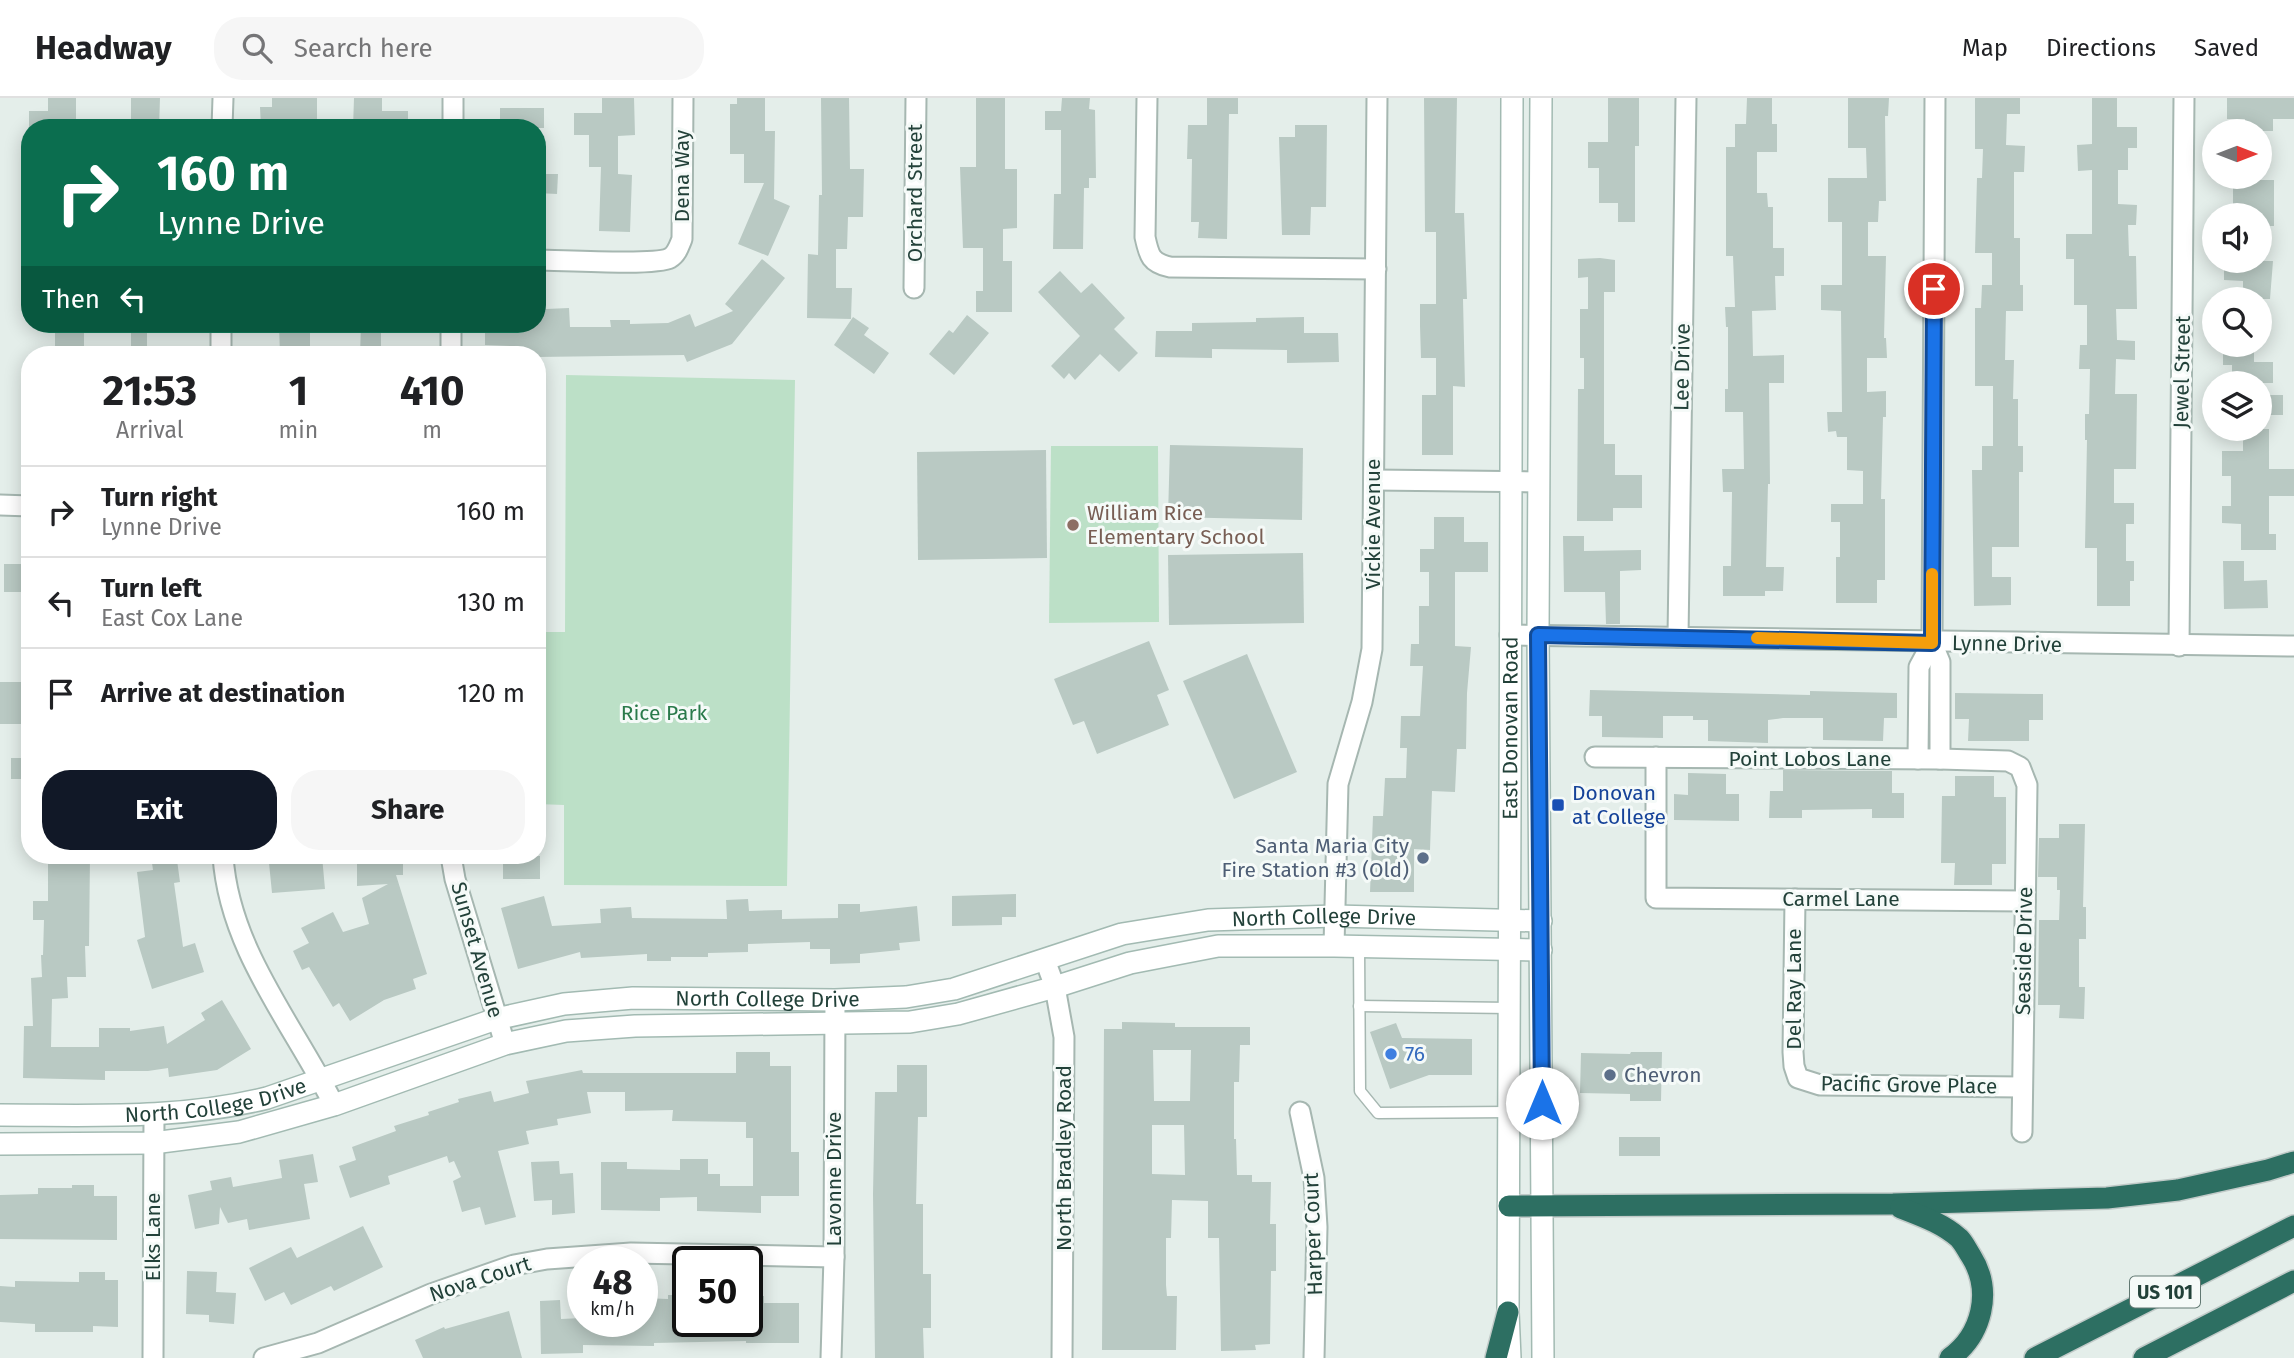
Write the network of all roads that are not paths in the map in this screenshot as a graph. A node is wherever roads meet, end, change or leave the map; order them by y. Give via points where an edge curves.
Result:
1 (223, 98) edge
2 (453, 98) edge
3 (682, 98) edge
4 (916, 98) edge
5 (1147, 98) edge
6 (1377, 98) edge
7 (1512, 98) edge
8 (1541, 98) edge
9 (1686, 98) edge
10 (1935, 98) edge
11 (2184, 98) edge
12 (222, 119) edge
13 (453, 119) edge
14 (546, 260) edge
15 (1376, 269) junction
16 (914, 288) dead end
17 (1374, 480) junction
18 (1509, 482) junction
19 (1538, 482) junction
20 (0, 505) edge
21 (21, 506) edge
22 (1510, 635) junction
23 (1538, 635) junction
24 (1678, 637) junction
25 (1932, 643) junction
26 (2179, 646) junction
27 (2294, 646) edge
28 (1595, 757) dead end
29 (1656, 757) junction
30 (1918, 759) junction
31 (1940, 759) junction
32 (2021, 770) joint
33 (225, 864) edge
34 (453, 864) edge
35 (1795, 899) junction
36 (2025, 901) junction
37 (1335, 916) junction
38 (1511, 920) junction
39 (1541, 921) junction
40 (1334, 946) junction
41 (1359, 946) junction
42 (1511, 950) junction
43 (1541, 950) junction
44 (1045, 960) junction
45 (1055, 987) junction
46 (835, 1000) junction
47 (1359, 1006) junction
48 (1510, 1008) junction
49 (496, 1019) junction
50 (835, 1024) junction
51 (505, 1044) junction
52 (1798, 1078) joint
53 (321, 1080) junction
54 (2022, 1087) junction
55 (334, 1105) junction
56 (1300, 1112) dead end
57 (1510, 1112) junction
58 (0, 1115) edge
59 (154, 1116) junction
60 (2022, 1132) dead end
61 (153, 1143) junction
62 (0, 1144) edge
63 (2294, 1161) edge
64 (1893, 1204) junction
65 (1509, 1206) junction
66 (1542, 1206) junction
67 (2294, 1226) edge
68 (834, 1257) junction
69 (2294, 1281) edge
70 (1508, 1312) junction
71 (322, 1350) edge
72 (153, 1358) edge
73 (264, 1358) edge
74 (831, 1358) edge
75 (1062, 1358) edge
76 (1314, 1358) edge
77 (1496, 1358) edge
78 (1510, 1358) edge
79 (1543, 1358) edge
80 (1950, 1358) edge
81 (2035, 1358) edge
82 (2144, 1358) edge

1 - 12 street
2 - 13 street
3 - 14 street, Dena Way via 682,239 676,253 669,259 644,261
4 - 16 street, Orchard Street
5 - 15 street via 1145,237 1148,253 1158,264
6 - 15 street, Vickie Avenue
7 - 18 street, East Donovan Road
8 - 19 street, East Donovan Road
9 - 24 street, Lee Drive
10 - 25 street
11 - 26 street, Jewel Street
15 - 17 street, Vickie Avenue
17 - 18 street
17 - 37 street, Vickie Avenue via 1372,649 1338,784
18 - 19 street
18 - 22 street, East Donovan Road
19 - 23 street, East Donovan Road
20 - 21 street
22 - 23 street, Lynne Drive
22 - 38 street, East Donovan Road
23 - 24 street, Lynne Drive
23 - 39 street, East Donovan Road
24 - 25 street, Lynne Drive
25 - 26 street, Lynne Drive
25 - 30 street via 1919,667
25 - 31 street via 1940,662
26 - 27 street, Lynne Drive
28 - 29 street, Point Lobos Lane
29 - 30 street, Point Lobos Lane
29 - 35 street, Carmel Lane via 1656,898
30 - 31 street, Point Lobos Lane
31 - 32 street, Point Lobos Lane via 2008,761
32 - 36 street, Seaside Drive via 2026,785
33 - 53 street via 235,918 254,964
34 - 49 street, Sunset Avenue
35 - 36 street, Carmel Lane
35 - 52 street, Del Ray Lane via 1793,1052
36 - 54 street, Seaside Drive
37 - 38 street, North College Drive
37 - 40 street, Vickie Avenue
37 - 44 street, North College Drive via 1208,920 1122,934
38 - 39 street, North College Drive
38 - 42 street, East Donovan Road
39 - 43 street, East Donovan Road
40 - 41 street, North College Drive
40 - 45 street, North College Drive via 1218,946 1130,963
41 - 42 street, North College Drive
41 - 47 lane
42 - 43 street, North College Drive
42 - 48 street, East Donovan Road
43 - 66 street, East Donovan Road
44 - 45 street, North Bradley Road
44 - 46 street, North College Drive via 954,989 906,997
45 - 50 street, North College Drive via 958,1014 910,1022
45 - 75 street, North Bradley Road via 1064,1037
46 - 49 street, North College Drive via 633,999 564,1004
46 - 50 street, Lavonne Drive
47 - 48 lane
47 - 57 lane via 1360,1091 1378,1113
48 - 57 street, East Donovan Road
49 - 51 street, Sunset Avenue
49 - 53 street, North College Drive
50 - 51 street, North College Drive via 635,1026 566,1031
50 - 68 street, Lavonne Drive
51 - 55 street, North College Drive
52 - 54 street, Pacific Grove Place via 1820,1085
53 - 55 street
53 - 59 street, North College Drive via 234,1107
54 - 60 street, Seaside Drive
55 - 61 street, North College Drive via 239,1132
56 - 76 street, Harper Court via 1314,1178 1317,1227
57 - 65 street, East Donovan Road
58 - 59 street, North College Drive
59 - 61 street, Elks Lane
61 - 62 street, North College Drive
61 - 72 street, Elks Lane
63 - 64 highway via 2178,1190 2107,1198
64 - 66 highway
64 - 80 highway via 1938,1223 1961,1240 1976,1265 1983,1290 1980,1318 1965,1347
65 - 66 highway
65 - 70 street, East Donovan Road
66 - 79 street, East Donovan Road
67 - 81 highway, US 101
68 - 71 street, Nova Court via 631,1253 547,1259 514,1265 431,1294
68 - 74 street, Lavonne Drive
69 - 82 highway, US 101
70 - 77 highway
70 - 78 street, East Donovan Road
71 - 73 street, Nova Court

